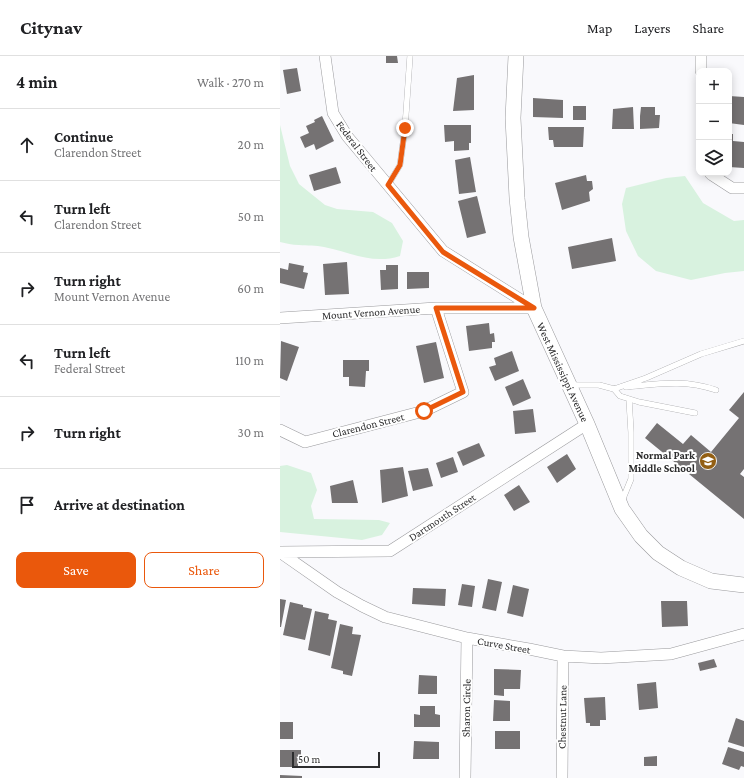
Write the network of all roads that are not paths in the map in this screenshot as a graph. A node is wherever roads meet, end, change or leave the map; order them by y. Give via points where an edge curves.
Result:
1 (325, 56) edge
2 (410, 56) edge
3 (516, 56) edge
4 (701, 56) edge
5 (701, 68) edge
6 (714, 176) edge
7 (388, 185) junction
8 (744, 188) edge
9 (436, 308) junction
10 (534, 308) junction
11 (280, 318) edge
12 (744, 341) edge
13 (569, 385) junction
14 (614, 388) junction
15 (716, 390) dead end
16 (630, 399) junction
17 (695, 414) dead end
18 (587, 424) junction
19 (280, 430) edge
20 (620, 504) junction
21 (281, 552) edge
22 (744, 585) edge
23 (744, 634) edge
24 (467, 638) junction
25 (563, 656) junction
26 (465, 778) edge
27 (562, 778) edge

1 - 7 street, Federal Street via 333,113 347,136
2 - 7 lane via 400,165
3 - 10 street, West Mississippi Avenue via 513,118 518,198 521,237
4 - 5 street
6 - 8 street via 732,188
7 - 10 street, Federal Street via 443,252
9 - 10 street, Mount Vernon Avenue
9 - 11 street, Mount Vernon Avenue
9 - 19 street, Clarendon Street via 463,392 424,411 305,442
10 - 13 street, West Mississippi Avenue
12 - 14 lane via 701,354 646,378
13 - 14 lane
13 - 18 street, West Mississippi Avenue
14 - 15 lane via 690,383
14 - 16 lane via 620,396
16 - 17 lane
16 - 20 lane via 631,479
18 - 20 street, West Mississippi Avenue
18 - 21 street, Dartmouth Street via 390,551
20 - 22 street, West Mississippi Avenue via 641,536 658,553 711,581
21 - 24 street, Curve Street via 337,592 372,611
23 - 25 street, Curve Street via 671,654 601,658
24 - 25 street, Curve Street
24 - 26 street, Sharon Circle
25 - 27 street, Chestnut Lane

